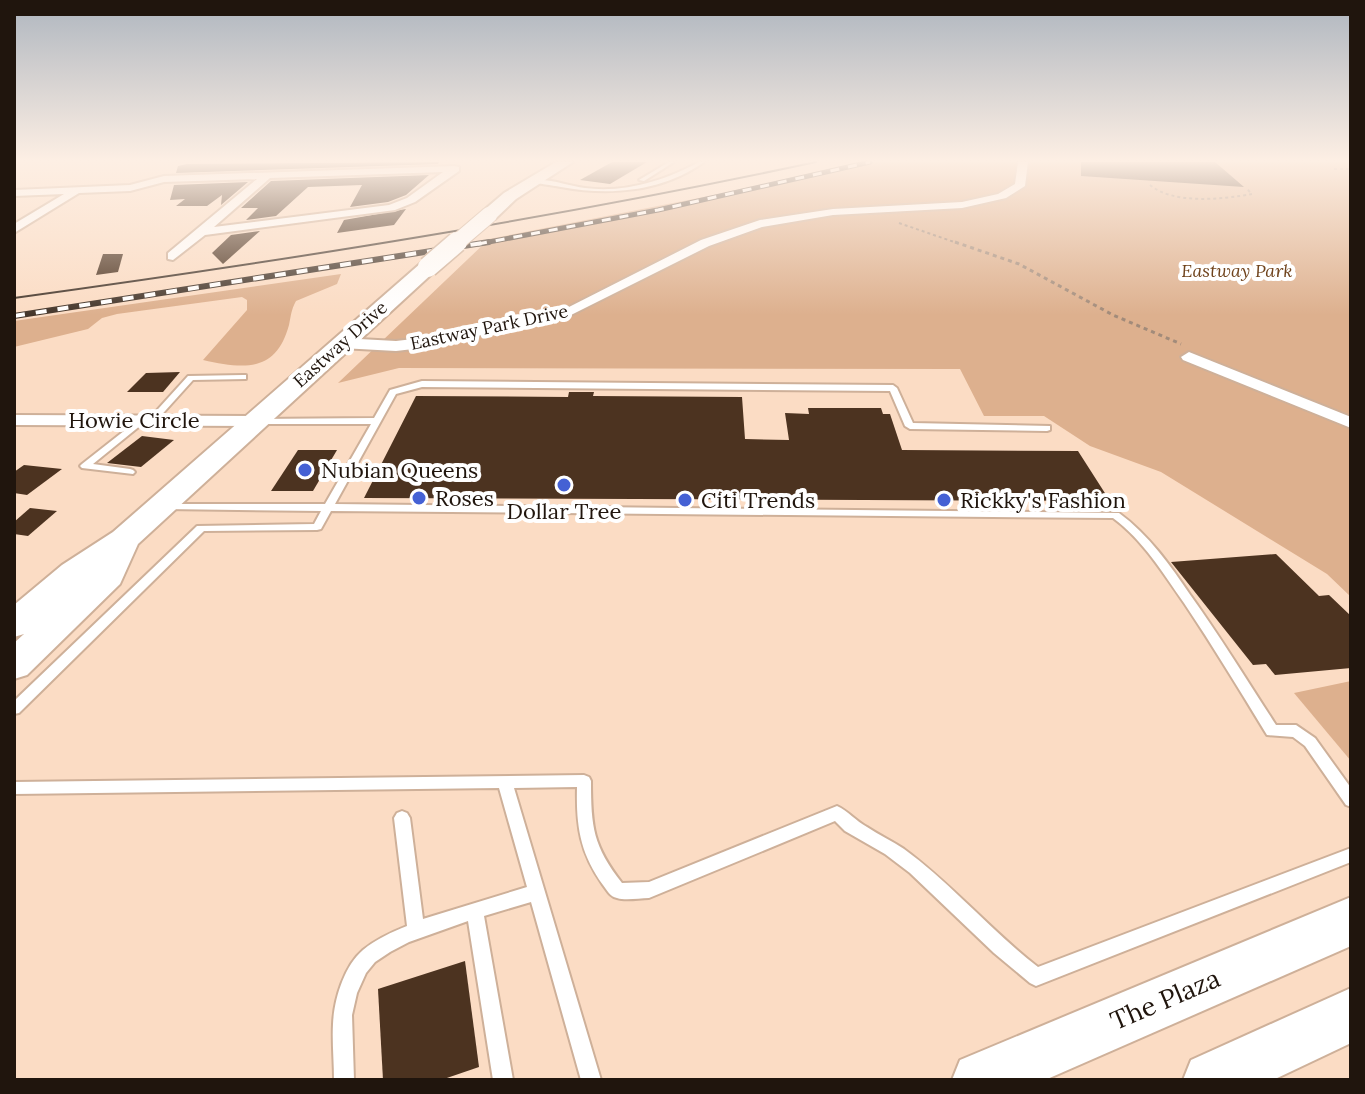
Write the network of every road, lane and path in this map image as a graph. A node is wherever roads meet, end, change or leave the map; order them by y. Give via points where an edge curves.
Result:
1 (41, 213) edge
2 (224, 213) edge
3 (351, 213) edge
4 (492, 213) edge
5 (824, 213) edge
6 (892, 220) dead end
7 (14, 229) edge
8 (202, 232) junction
9 (173, 256) dead end
10 (341, 343) junction
11 (1189, 357) joint
12 (243, 377) dead end
13 (148, 419) junction
14 (14, 420) edge
15 (254, 421) junction
16 (377, 421) junction
17 (1351, 423) edge
18 (1047, 428) dead end
19 (130, 472) dead end
20 (160, 506) junction
21 (328, 508) junction
22 (124, 539) junction
23 (14, 624) edge
24 (14, 665) edge
25 (14, 709) edge
26 (505, 783) junction
27 (14, 788) edge
28 (1351, 800) edge
29 (402, 818) dead end
30 (1351, 855) edge
31 (537, 892) junction
32 (475, 912) junction
33 (1351, 921) edge
34 (416, 932) junction
35 (1351, 1015) edge
36 (1042, 1068) edge
37 (344, 1080) edge
38 (503, 1080) edge
39 (591, 1080) edge
40 (980, 1080) edge
41 (1211, 1080) edge

1 - 7 street
2 - 8 street
3 - 8 street
4 - 10 main road, Eastway Drive, bridge
5 - 10 street, Eastway Park Drive via 760,224 705,243 569,312 422,343
6 - 11 path via 1019,264 1113,315 1177,341 1192,352
8 - 9 street
10 - 15 main road, Eastway Drive
11 - 17 street
12 - 13 lane via 191,378
13 - 14 street, Howie Circle
13 - 15 street, Howie Circle
13 - 19 lane via 85,466
15 - 16 lane
15 - 20 main road, Eastway Drive
16 - 18 lane via 393,392 422,384 893,388 910,426
16 - 21 lane
20 - 21 lane
20 - 22 main road, Eastway Drive
21 - 25 lane via 317,527 201,528
21 - 28 lane via 1115,515 1160,559 1272,731 1296,731 1310,742
22 - 23 main road, Eastway Drive
22 - 24 main road, Eastway Drive via 108,576
26 - 27 lane
26 - 30 lane via 584,781 583,833 598,866 618,891 649,890 837,813 848,826 898,854 1036,977
26 - 31 lane
29 - 34 lane
31 - 32 lane
31 - 39 lane
32 - 34 lane
32 - 38 lane
33 - 36 main road, The Plaza
34 - 37 lane via 367,958 353,979 343,1008
35 - 41 main road
36 - 40 main road, The Plaza

